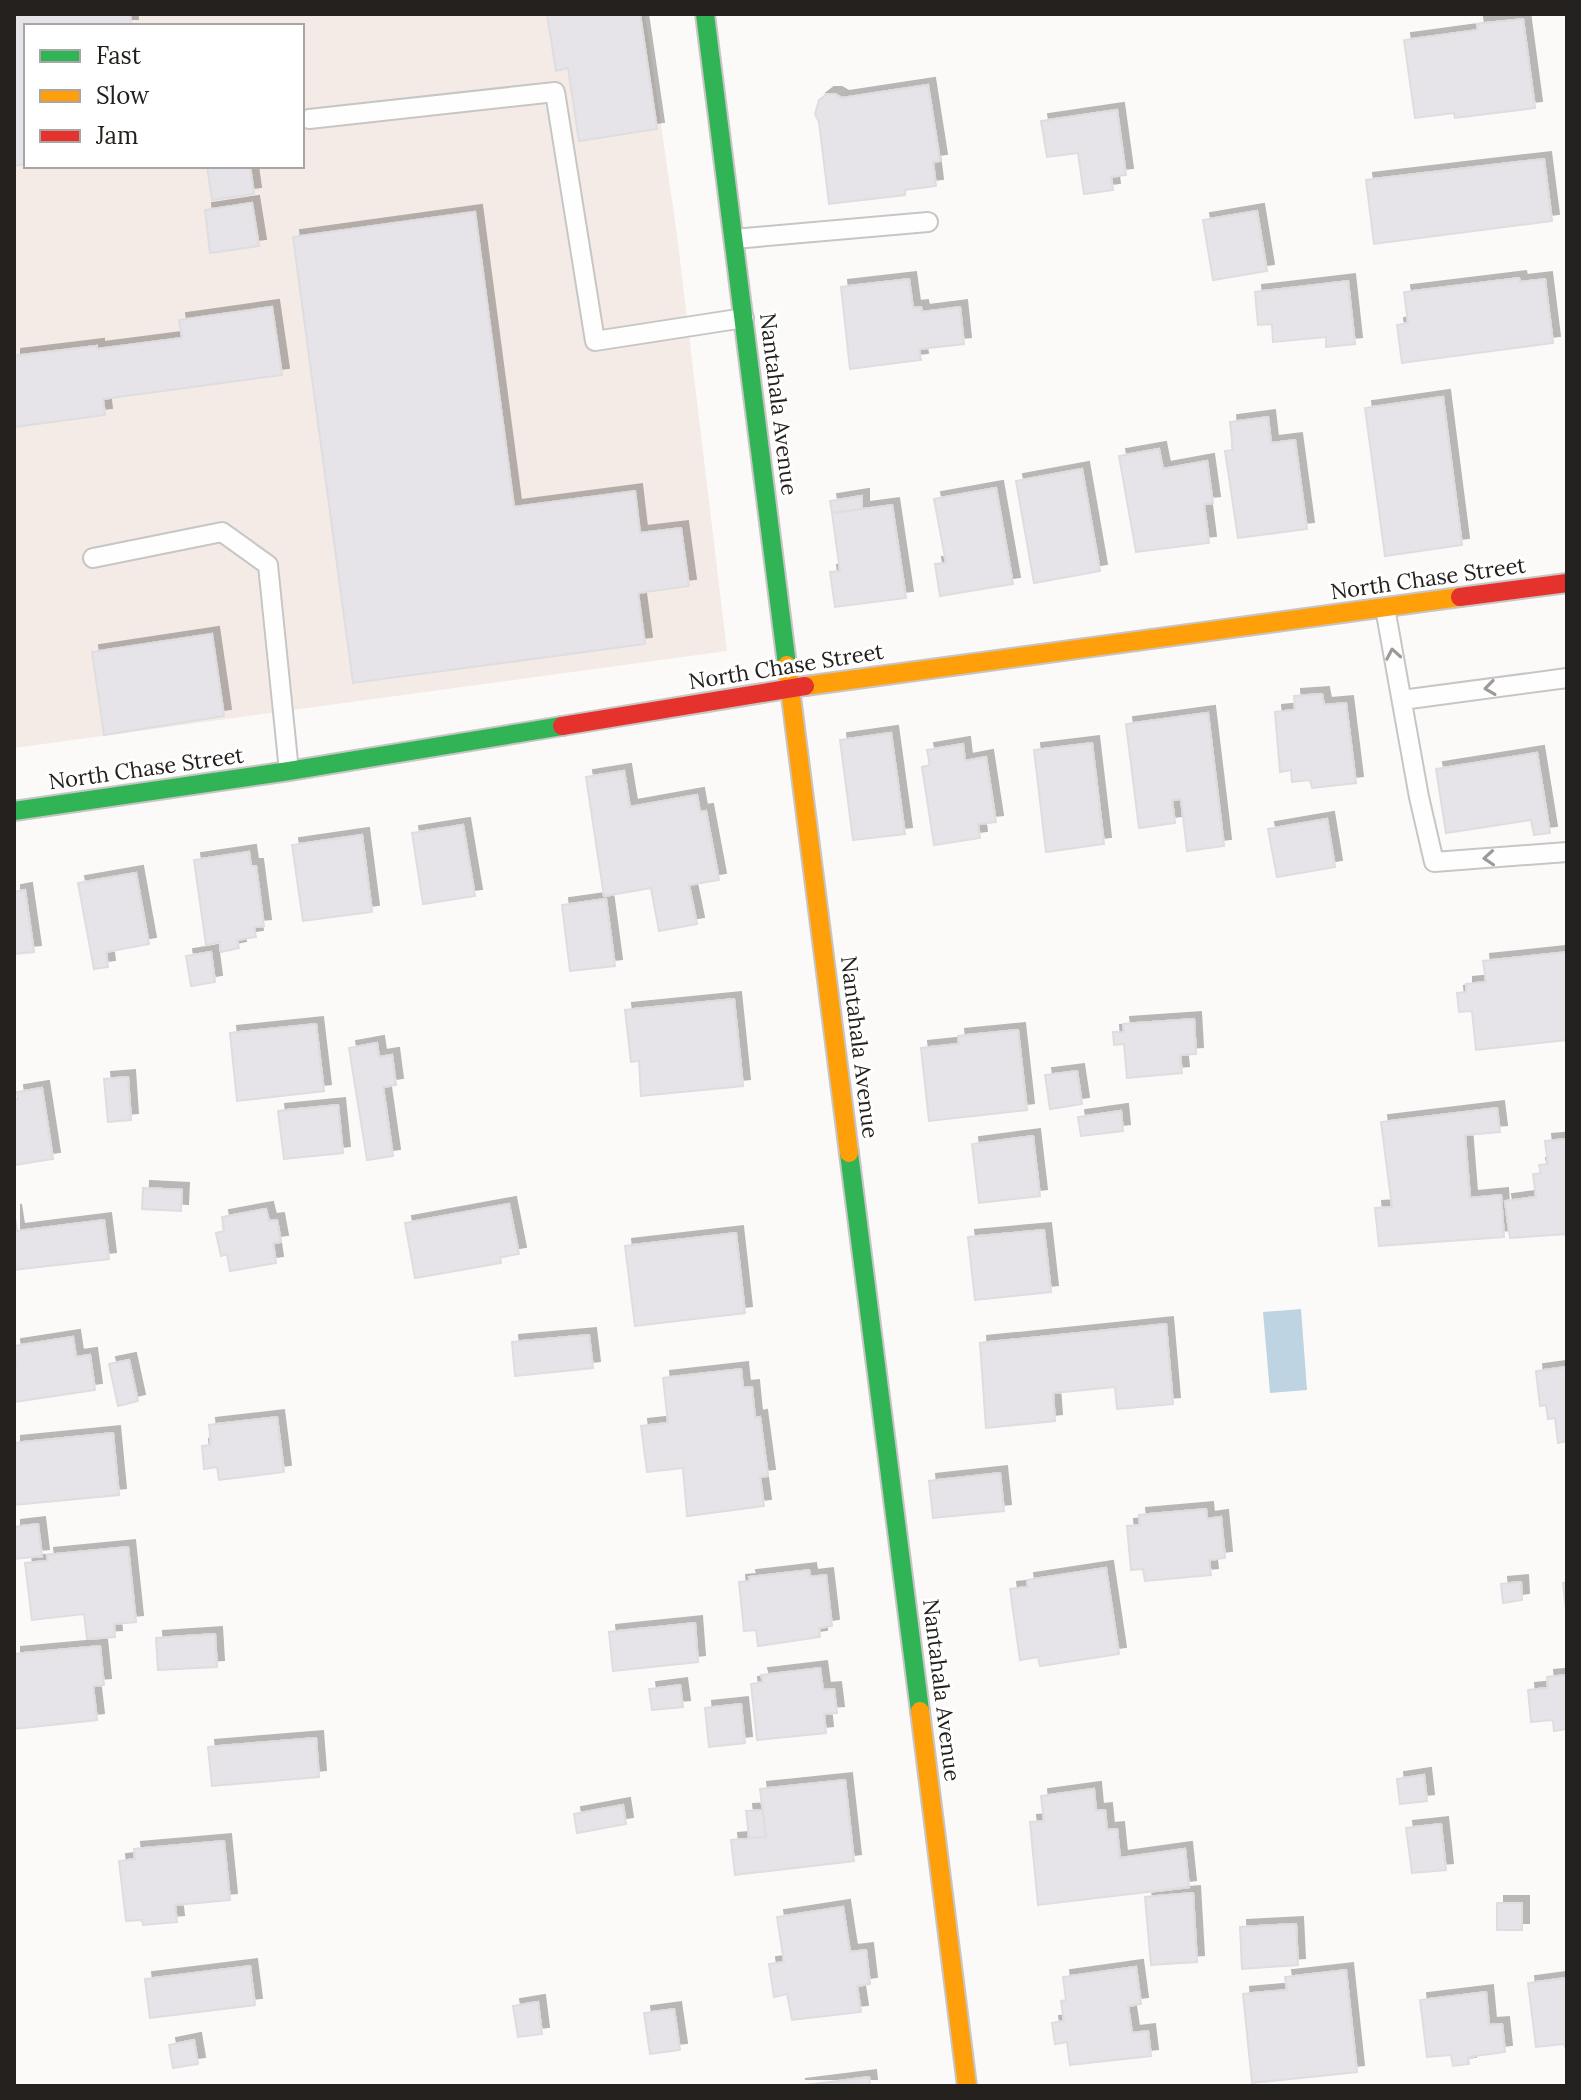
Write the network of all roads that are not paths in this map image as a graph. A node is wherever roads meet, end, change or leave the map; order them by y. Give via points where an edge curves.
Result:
1 (705, 14) edge
2 (309, 119) dead end
3 (928, 222) dead end
4 (734, 239) junction
5 (744, 318) junction
6 (93, 558) dead end
7 (1567, 583) edge
8 (1385, 608) junction
9 (1567, 678) edge
10 (791, 688) junction
11 (1402, 700) junction
12 (289, 771) junction
13 (14, 811) edge
14 (1567, 852) edge
15 (967, 2086) edge

1 - 4 street, Nantahala Avenue
2 - 5 lane via 555,92 595,341
3 - 4 lane
4 - 5 street, Nantahala Avenue
5 - 10 street, Nantahala Avenue
6 - 12 lane via 222,532 268,565
7 - 8 street, North Chase Street
8 - 10 street, North Chase Street
11 -> 8 lane
9 -> 11 lane
10 - 12 street, North Chase Street
10 - 15 street, Nantahala Avenue
14 -> 11 lane via 1434,862
12 - 13 street, North Chase Street

